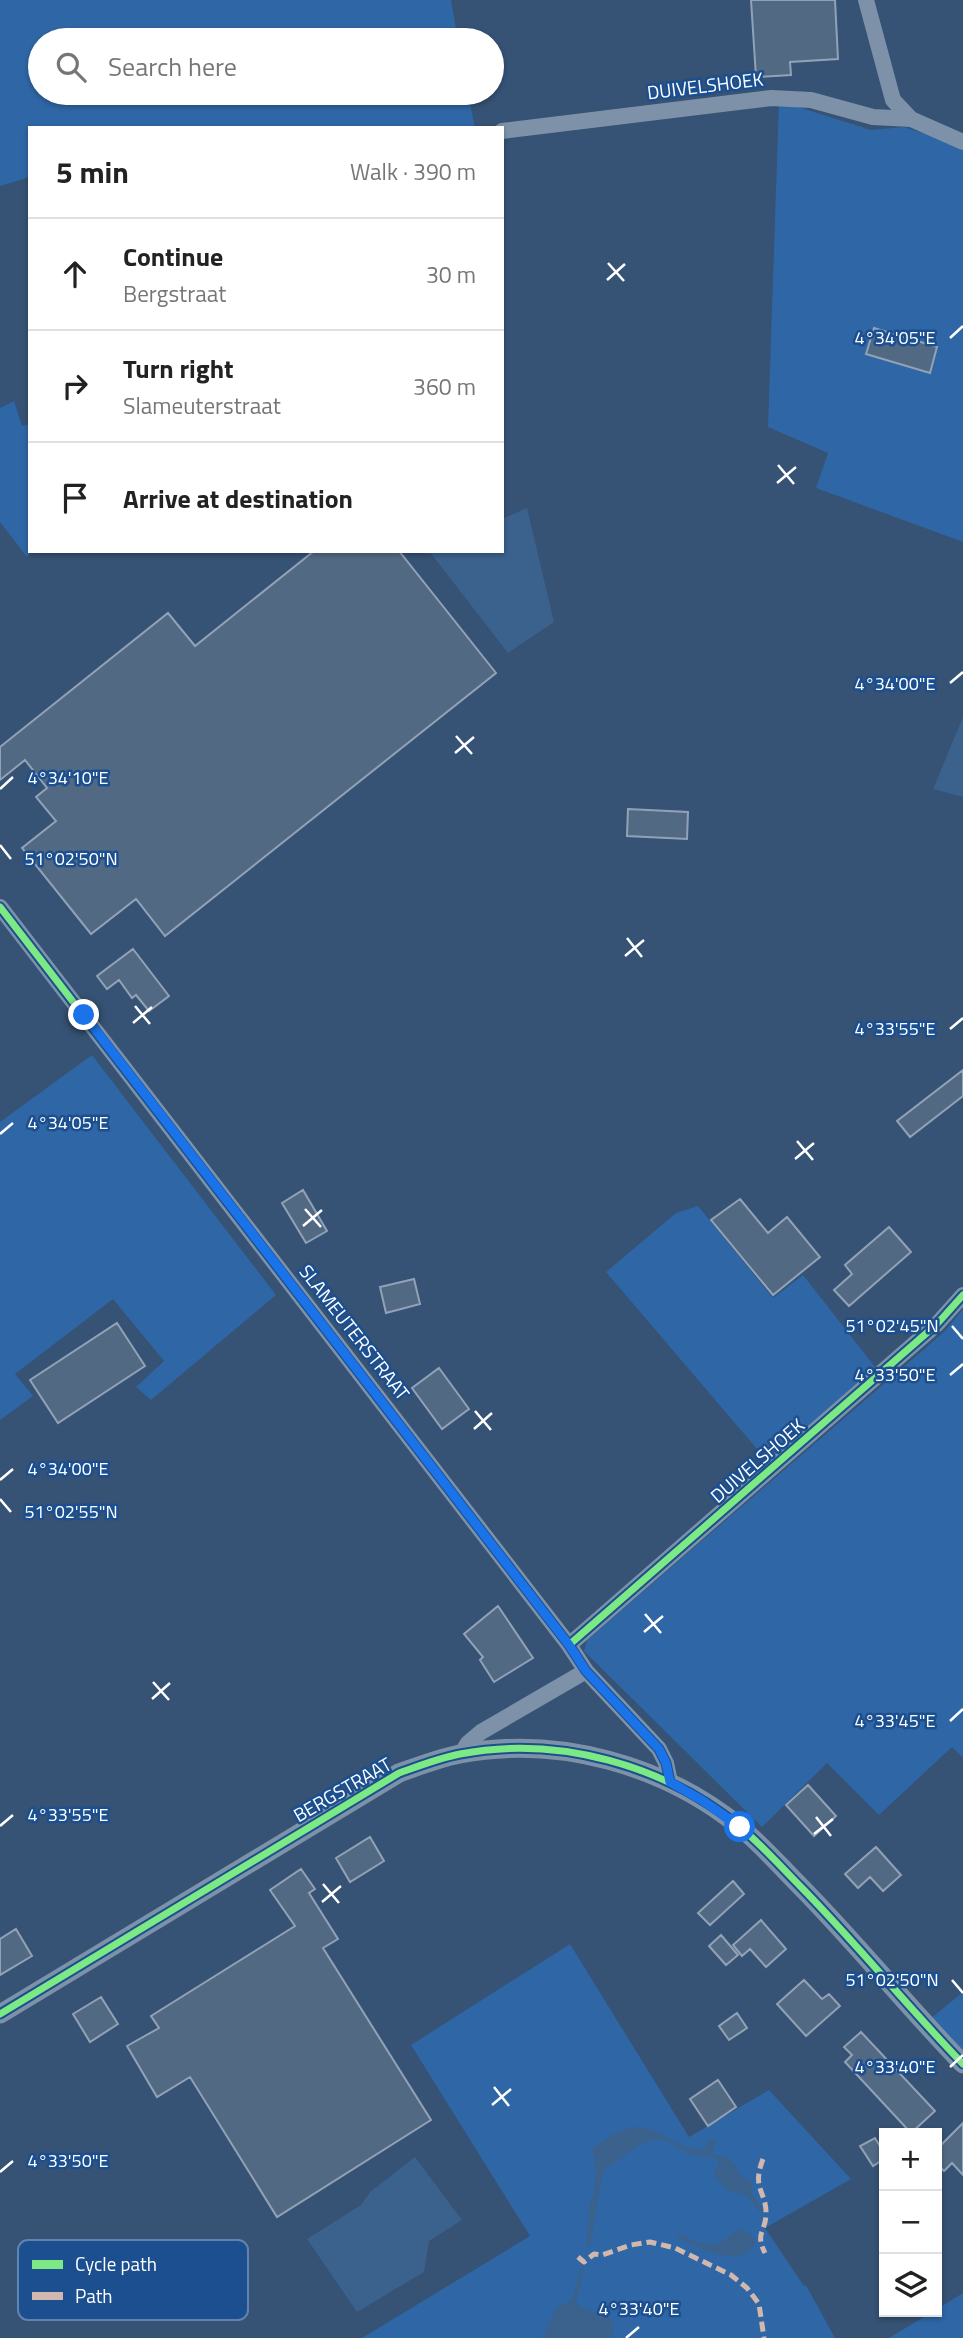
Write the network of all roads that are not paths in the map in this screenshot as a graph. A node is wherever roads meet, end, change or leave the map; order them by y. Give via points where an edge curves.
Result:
1 (866, 0) edge
2 (911, 119) junction
3 (504, 131) edge
4 (963, 142) edge
5 (0, 907) edge
6 (963, 1295) edge
7 (569, 1645) junction
8 (586, 1671) junction
9 (461, 1754) junction
10 (670, 1782) junction
11 (0, 2014) edge
12 (963, 2064) edge

1 - 2 street, DUIVELSHOEK via 893,100
2 - 3 street, DUIVELSHOEK via 873,117 811,100 771,97
2 - 4 street, DUIVELSHOEK
5 - 7 street, SLAMEUTERSTRAAT
6 - 7 street, DUIVELSHOEK via 937,1324
7 - 8 street, SLAMEUTERSTRAAT
8 - 9 street via 481,1732
8 - 10 street, SLAMEUTERSTRAAT via 659,1749
9 - 10 street, BERGSTRAAT via 518,1750 584,1754
9 - 11 street, BERGSTRAAT via 399,1773
10 - 12 street, BERGSTRAAT via 740,1827 767,1852

